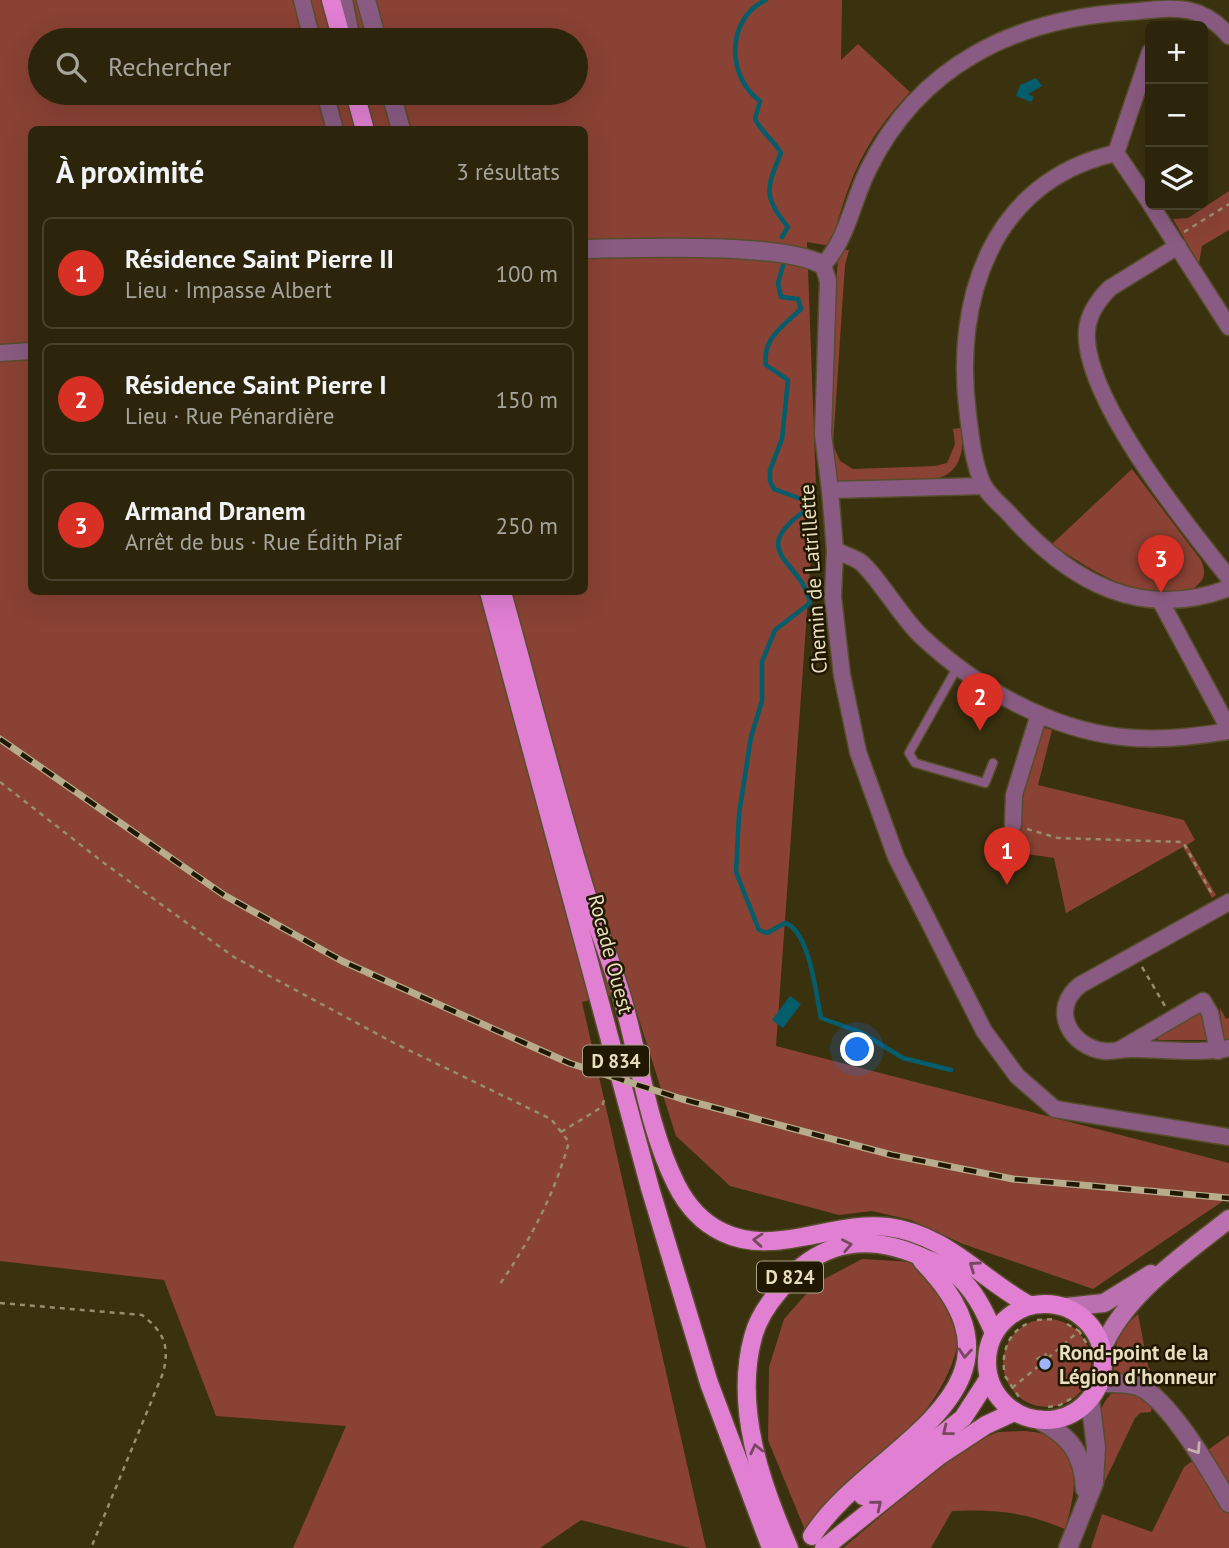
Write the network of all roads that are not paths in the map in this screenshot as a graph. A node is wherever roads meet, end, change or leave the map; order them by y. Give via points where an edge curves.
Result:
1 (302, 0) edge
2 (331, 0) edge
3 (343, 0) edge
4 (366, 0) edge
5 (1169, 4) edge
6 (1185, 4) edge
7 (1162, 21) edge
8 (309, 28) edge
9 (339, 28) edge
10 (349, 28) edge
11 (374, 28) edge
12 (1229, 36) edge
13 (1145, 67) edge
14 (328, 105) edge
15 (358, 105) edge
16 (394, 105) edge
17 (334, 126) edge
18 (364, 126) edge
19 (400, 126) edge
20 (1116, 153) junction
21 (1145, 195) edge
22 (1155, 210) edge
23 (1176, 242) junction
24 (588, 249) edge
25 (823, 265) junction
26 (1229, 327) edge
27 (28, 351) edge
28 (0, 353) edge
29 (983, 486) junction
30 (830, 490) junction
31 (835, 550) junction
32 (1229, 579) edge
33 (1229, 588) edge
34 (490, 595) edge
35 (503, 595) edge
36 (1161, 602) junction
37 (958, 666) junction
38 (1039, 715) junction
39 (1229, 730) edge
40 (993, 763) dead end
41 (1013, 825) road end
42 (1224, 905) edge
43 (1121, 1049) junction
44 (1224, 1049) edge
45 (1229, 1137) edge
46 (1229, 1219) edge
47 (1198, 1244) junction
48 (914, 1253) junction
49 (1029, 1305) junction
50 (1066, 1307) junction
51 (994, 1333) junction
52 (1096, 1350) junction
53 (989, 1378) junction
54 (1100, 1382) junction
55 (1084, 1396) junction
56 (1022, 1408) junction
57 (1042, 1413) junction
58 (1086, 1503) junction
59 (1229, 1503) edge
60 (769, 1520) junction
61 (818, 1542) edge
62 (772, 1548) edge
63 (789, 1548) edge
64 (797, 1548) edge
65 (1068, 1548) edge

1 - 8 street
2 - 9 main road
3 - 10 street
4 - 11 street
5 - 6 street
5 - 7 street
5 - 25 street via 1064,19 1020,31 947,70 882,143 838,248
6 - 12 street via 1206,14
13 - 20 street
14 - 17 street
15 - 18 main road
16 - 19 street
20 - 21 street
20 - 29 street via 1091,159 1042,186 1003,228 981,269 965,327 963,374 973,456
22 - 23 street
23 - 26 street
23 - 32 street via 1101,297 1087,328 1089,351 1101,386 1138,458
24 - 25 street via 761,251 796,254
25 - 30 street, Chemin de Latrillette via 828,281 823,434
27 - 28 street
29 - 30 street
29 - 36 street via 1036,543 1071,570 1121,592
30 - 31 street, Chemin de Latrillette
31 - 37 street via 861,562 900,614
31 - 45 street, Chemin de Latrillette via 833,597 840,662 858,752 896,857 984,1031 1017,1076 1055,1109
33 - 36 street via 1189,600
34 - 60 main road, Rocade Ouest / D 834 via 657,1213 709,1383
49 -> 35 main road via 1004,1292 954,1251 908,1231 860,1226 785,1240 749,1240 708,1224 685,1201 666,1160
36 - 39 street
37 - 38 street
37 - 40 lane via 909,752 915,763 985,783
38 - 39 street via 1123,738 1173,738
38 - 41 street via 1014,795
42 - 43 street via 1068,995 1063,1012 1077,1037 1104,1051
43 - 44 street
43 - 44 street via 1203,1001
46 - 47 main road
47 - 50 main road via 1104,1303
47 - 52 main road via 1118,1319
48 - 51 main road, D 824 via 952,1270 970,1287
60 -> 48 main road, D 824 via 747,1410 746,1376 753,1335 768,1304 804,1264 837,1247 866,1242
48 -> 61 main road via 948,1289 960,1310 966,1356 960,1379 949,1401 929,1423 825,1517
49 - 50 main road
49 - 51 main road via 1015,1311
50 - 52 main road via 1095,1331
51 - 53 main road via 987,1355
52 - 54 main road via 1104,1366
53 - 56 main road via 1003,1403
53 -> 61 main road via 963,1418
54 - 55 main road
54 -> 59 street via 1126,1384 1149,1393 1185,1433
55 - 57 main road via 1076,1412 1058,1419
55 - 58 street via 1096,1447 1094,1483
56 - 57 main road
61 -> 56 main road via 986,1425
57 - 58 street via 1076,1449
58 - 65 street
60 - 62 main road, D 834
60 - 63 main road, D 824
61 - 64 main road

